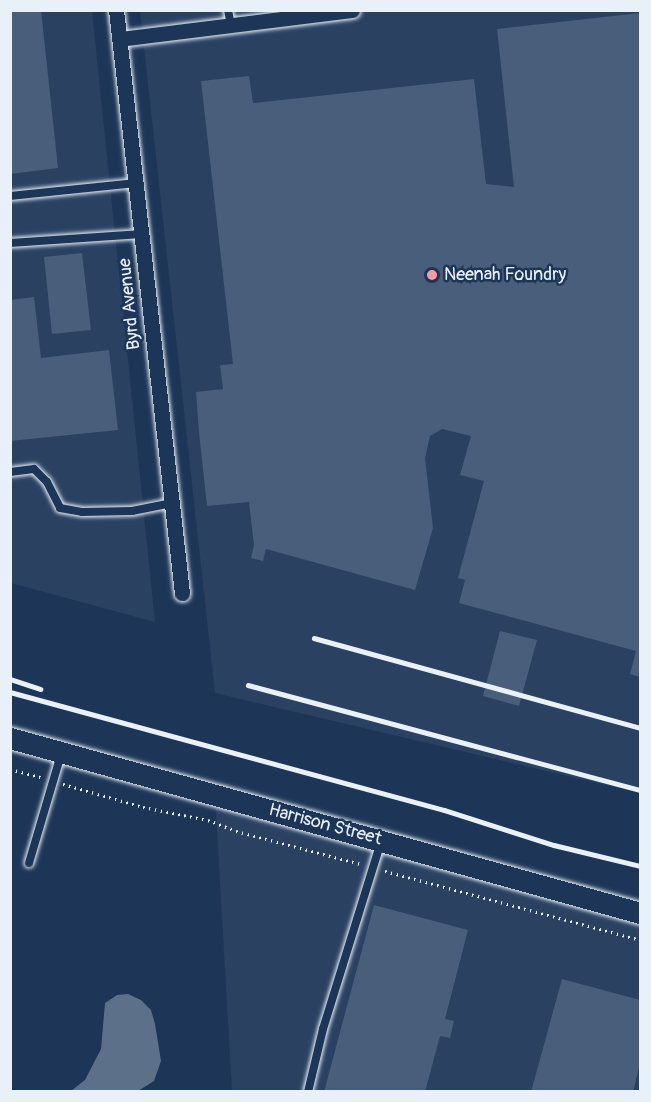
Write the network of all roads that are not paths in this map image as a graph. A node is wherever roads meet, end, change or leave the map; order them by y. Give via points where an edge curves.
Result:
1 (116, 10) edge
2 (352, 10) edge
3 (230, 18) edge
4 (120, 39) junction
5 (136, 183) junction
6 (10, 196) edge
7 (142, 234) junction
8 (10, 243) edge
9 (10, 472) edge
10 (172, 503) junction
11 (182, 593) dead end
12 (10, 738) edge
13 (62, 752) junction
14 (381, 841) junction
15 (29, 863) dead end
16 (640, 913) edge
17 (309, 1092) edge

1 - 4 street, Byrd Avenue
2 - 3 street
3 - 4 street
4 - 5 street, Byrd Avenue
5 - 6 lane
5 - 7 street, Byrd Avenue
7 - 8 lane
7 - 10 street, Byrd Avenue
9 - 10 lane via 34,469 47,482 60,508 132,511
10 - 11 street, Byrd Avenue
12 - 13 main road, Harrison Street
13 - 14 main road, Harrison Street
13 - 15 lane
14 - 16 main road, Harrison Street
14 - 17 lane via 323,1029

